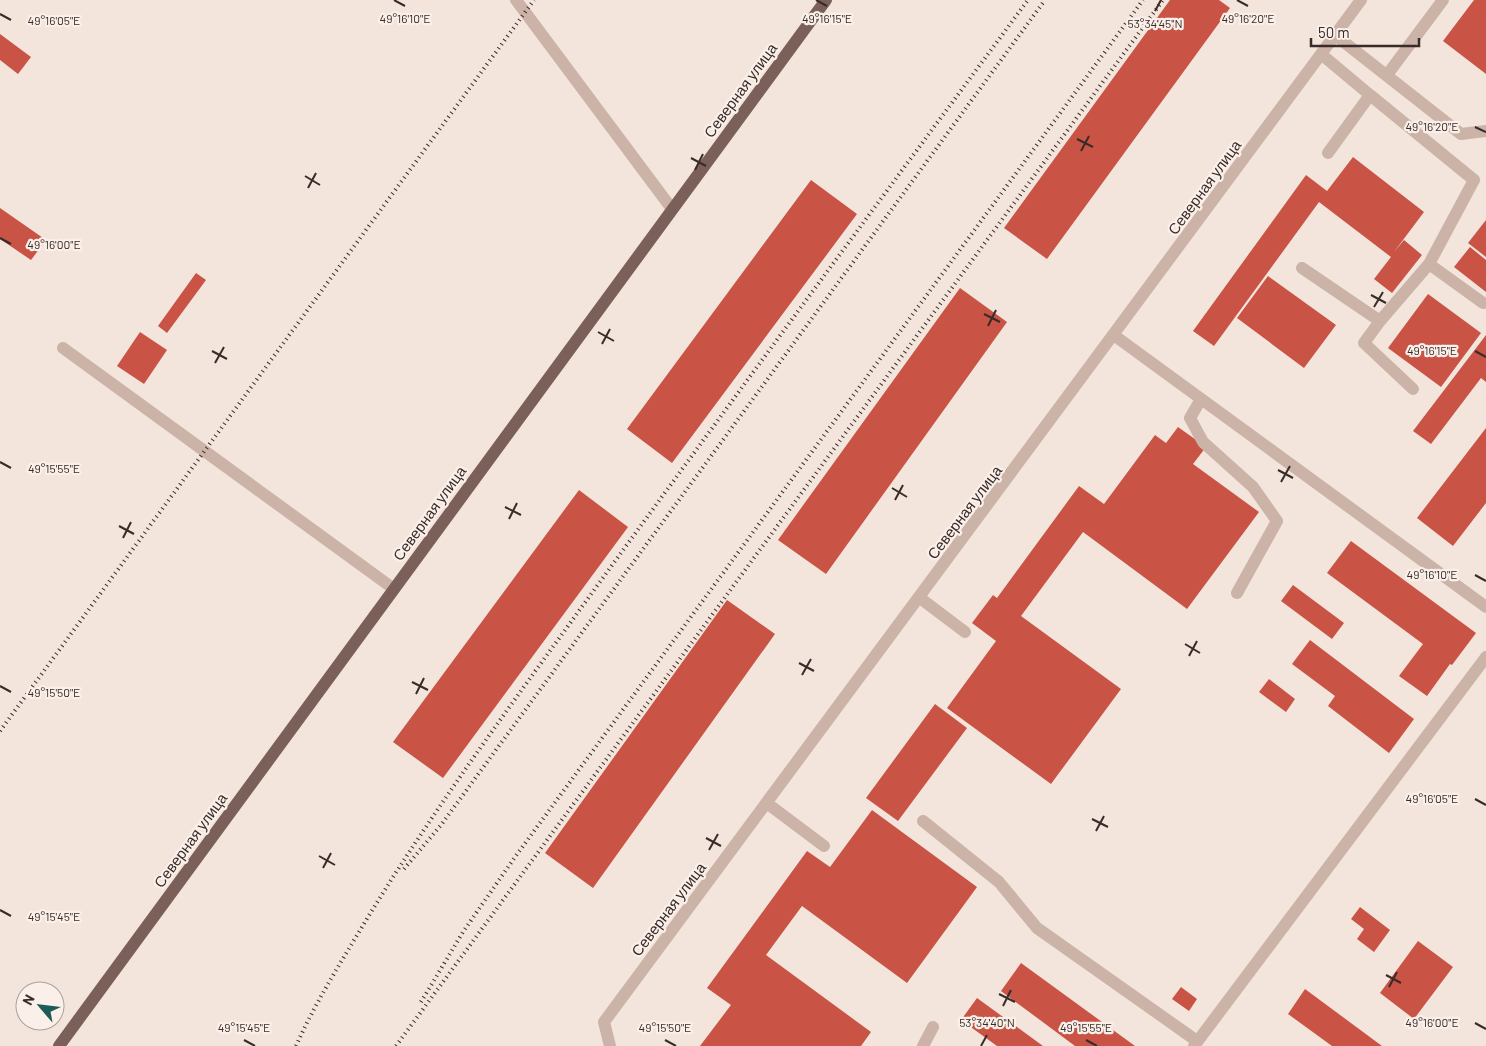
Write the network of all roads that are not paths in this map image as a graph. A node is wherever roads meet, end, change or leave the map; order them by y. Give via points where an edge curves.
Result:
1 (516, 0) edge
2 (826, 0) edge
3 (1361, 0) edge
4 (1443, 0) edge
5 (1335, 35) junction
6 (1321, 54) junction
7 (1387, 75) junction
8 (1370, 95) junction
9 (1486, 131) edge
10 (1328, 153) dead end
11 (672, 209) junction
12 (1429, 264) junction
13 (1302, 268) dead end
14 (1483, 303) dead end
15 (1380, 321) junction
16 (1115, 336) junction
17 (63, 348) dead end
18 (1413, 389) dead end
19 (1201, 399) junction
20 (394, 589) junction
21 (1237, 594) dead end
22 (920, 598) junction
23 (1486, 607) edge
24 (965, 632) dead end
25 (1486, 657) edge
26 (768, 804) junction
27 (923, 820) dead end
28 (824, 846) dead end
29 (933, 1027) dead end
30 (1195, 1044) edge
31 (59, 1046) edge
32 (610, 1046) edge
33 (923, 1046) edge

1 - 11 street
2 - 11 main road, Северная улица
3 - 5 street, Северная улица
4 - 7 street
5 - 6 street, Северная улица
5 - 7 street
6 - 8 street
6 - 16 street, Северная улица
7 - 9 street via 1461,134
8 - 10 street
8 - 12 street via 1474,180
11 - 20 main road, Северная улица
12 - 14 street
12 - 15 street
13 - 15 street
15 - 18 street via 1364,343
16 - 19 street
16 - 22 street, Северная улица
17 - 20 street
19 - 21 street via 1190,418 1203,442 1253,487 1277,521
19 - 23 street
20 - 31 main road, Северная улица
22 - 24 street
22 - 26 street, Северная улица
25 - 30 street
26 - 28 street
26 - 32 street, Северная улица via 604,1022
27 - 30 street via 999,882 1037,928
29 - 33 street

